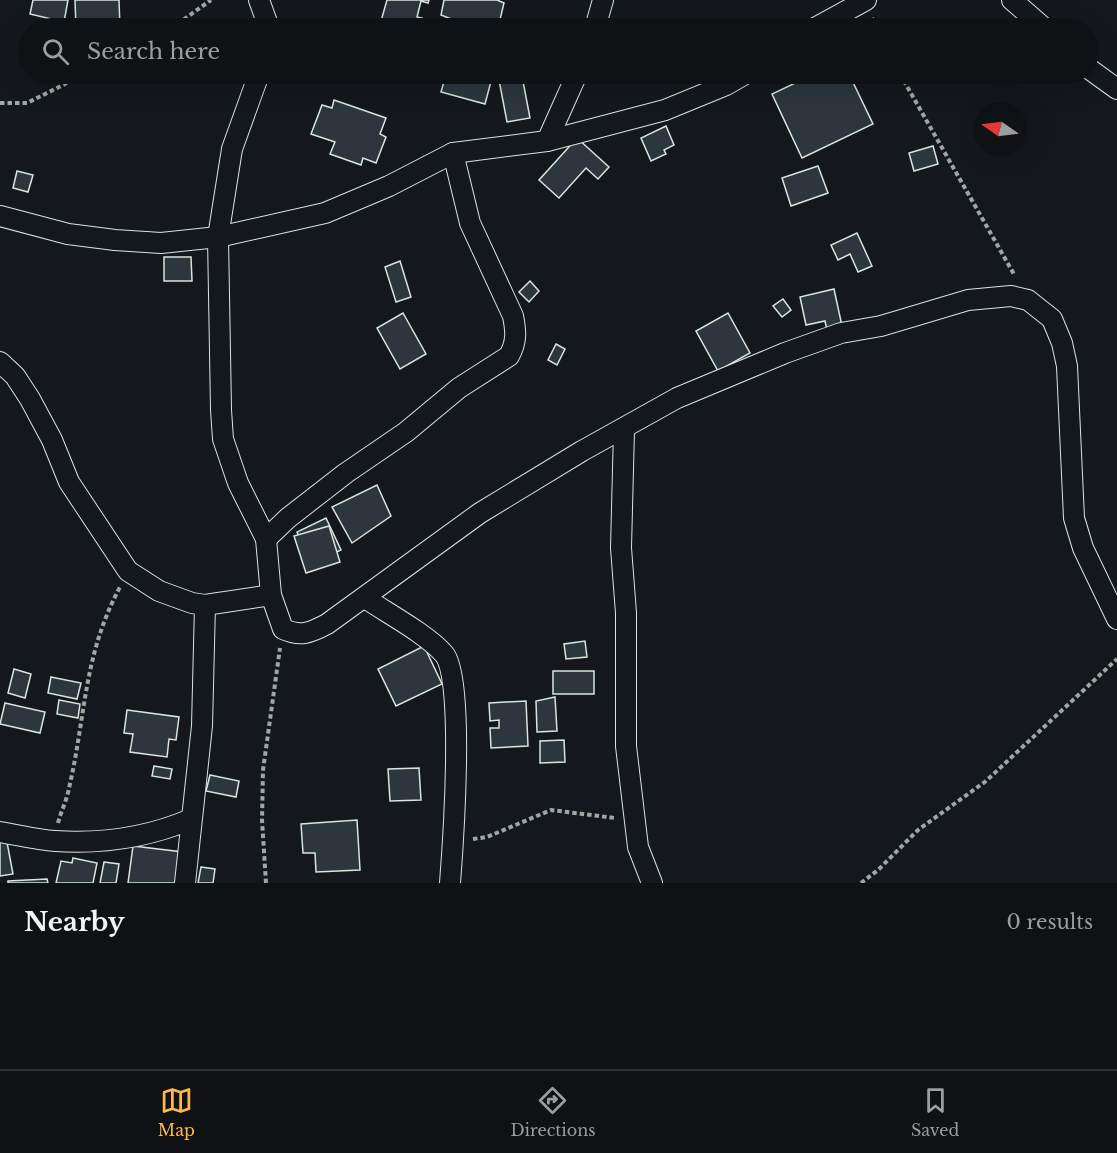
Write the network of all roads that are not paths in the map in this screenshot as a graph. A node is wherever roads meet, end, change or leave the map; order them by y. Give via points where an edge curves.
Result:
1 (259, 0) edge
2 (603, 0) edge
3 (866, 0) edge
4 (1012, 0) edge
5 (265, 18) edge
6 (598, 18) edge
7 (834, 18) edge
8 (1033, 18) edge
9 (1099, 76) edge
10 (255, 84) edge
11 (573, 84) edge
12 (728, 84) edge
13 (1117, 89) edge
14 (547, 141) junction
15 (453, 153) junction
16 (0, 216) edge
17 (218, 237) junction
18 (0, 362) edge
19 (624, 430) junction
20 (266, 539) junction
21 (271, 595) junction
22 (365, 598) junction
23 (205, 605) junction
24 (1117, 619) edge
25 (191, 819) junction
26 (0, 832) edge
27 (185, 883) edge
28 (450, 883) edge
29 (652, 883) edge

1 - 5 street
2 - 6 street
3 - 7 street
4 - 8 street
9 - 13 street
10 - 17 street via 232,149
11 - 14 street
12 - 14 street via 665,110
14 - 15 street
15 - 17 street via 333,210
15 - 20 street via 470,223 513,316 513,349 509,356 459,388 406,432 346,473
16 - 17 street via 68,234 115,240 161,243
17 - 20 street via 223,438 238,483
18 - 23 street via 30,399 72,488 128,571 175,599
19 - 22 street via 480,513
19 - 24 street via 687,394 841,333 881,326 968,300 1011,296 1028,300 1052,319 1062,343 1067,366 1074,518 1083,548
19 - 29 street via 621,548 626,613 626,746 638,847
20 - 21 street
21 - 22 street via 283,629 296,634 309,633
21 - 23 street
22 - 28 street via 445,654 450,665 455,728
23 - 25 street via 203,715
25 - 26 street via 164,831 87,841 54,841
25 - 27 street

